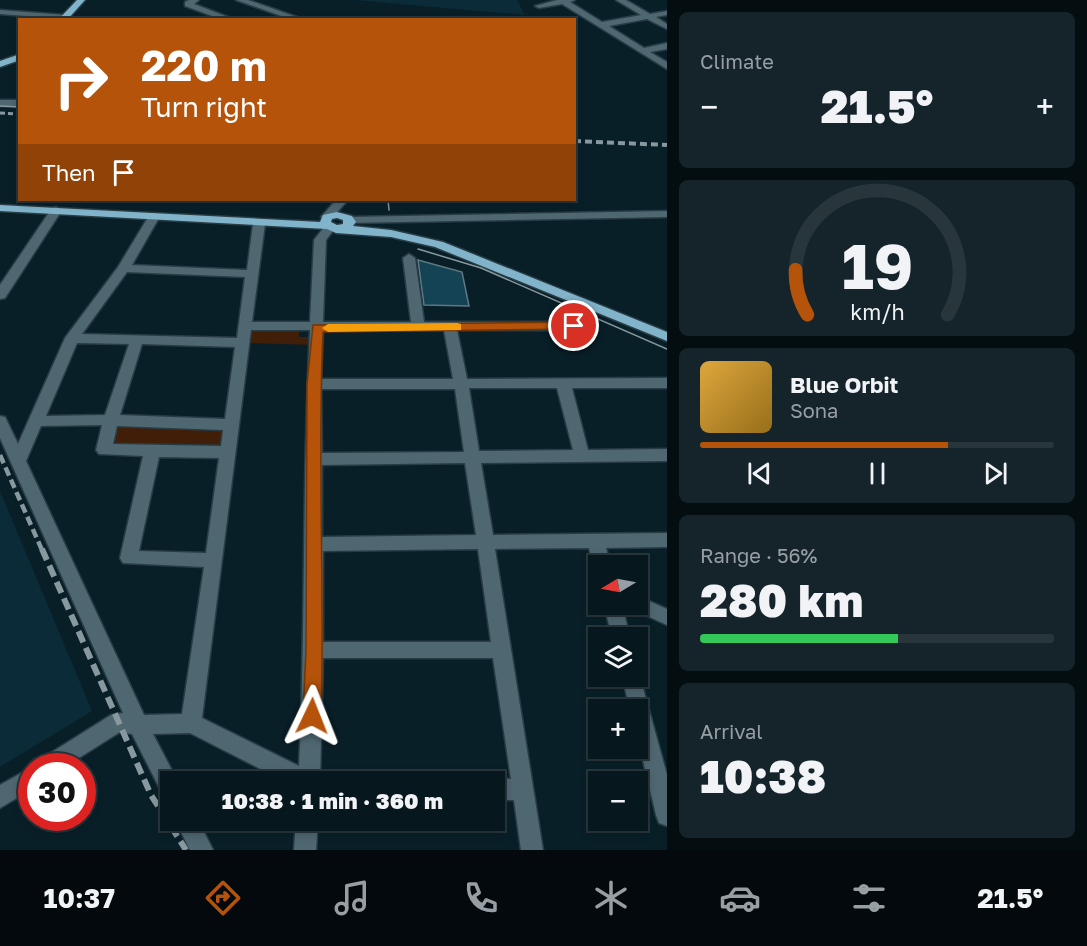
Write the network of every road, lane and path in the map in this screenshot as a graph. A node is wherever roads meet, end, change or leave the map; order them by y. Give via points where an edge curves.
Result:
1 (81, 0) edge
2 (195, 0) edge
3 (240, 0) edge
4 (573, 0) edge
5 (620, 0) edge
6 (562, 1) edge
7 (539, 6) dead end
8 (0, 12) edge
9 (667, 13) edge
10 (648, 16) junction
11 (64, 18) edge
12 (226, 18) edge
13 (292, 18) edge
14 (601, 24) junction
15 (667, 27) edge
16 (667, 46) edge
17 (641, 51) junction
18 (18, 58) edge
19 (0, 64) edge
20 (667, 66) edge
21 (0, 103) edge
22 (18, 104) edge
23 (342, 201) edge
24 (0, 208) edge
25 (56, 210) junction
26 (667, 214) edge
27 (154, 216) junction
28 (340, 223) junction
29 (259, 224) junction
30 (409, 258) dead end
31 (124, 268) junction
32 (252, 274) junction
33 (0, 295) edge
34 (574, 326) dead end
35 (418, 327) junction
36 (450, 327) junction
37 (317, 328) junction
38 (243, 335) junction
39 (667, 337) edge
40 (72, 338) junction
41 (137, 340) junction
42 (460, 383) junction
43 (563, 383) junction
44 (667, 383) edge
45 (314, 384) junction
46 (111, 420) junction
47 (0, 421) edge
48 (34, 421) junction
49 (231, 426) junction
50 (152, 451) junction
51 (227, 452) junction
52 (667, 455) edge
53 (582, 456) junction
54 (472, 457) junction
55 (314, 459) junction
56 (19, 460) junction
57 (667, 540) edge
58 (596, 541) junction
59 (484, 543) junction
60 (314, 544) junction
61 (599, 555) edge
62 (214, 560) junction
63 (648, 608) edge
64 (667, 617) edge
65 (314, 650) junction
66 (501, 650) junction
67 (634, 687) edge
68 (191, 723) junction
69 (138, 725) junction
70 (69, 753) edge
71 (161, 771) edge
72 (287, 771) edge
73 (309, 771) edge
74 (18, 786) edge
75 (505, 789) edge
76 (523, 790) junction
77 (0, 797) edge
78 (667, 815) edge
79 (192, 831) edge
80 (306, 831) edge
81 (202, 850) edge
82 (305, 850) edge
83 (532, 850) edge

1 - 11 main road
2 - 12 street via 188,4
3 - 13 street
4 - 6 street
5 - 10 street
6 - 7 street
6 - 14 street
8 - 11 street
9 - 10 street
10 - 14 street
10 - 15 street
14 - 17 street
16 - 17 street
17 - 20 street
18 - 19 main road
21 - 22 street
23 - 28 street
24 - 25 main road
25 - 27 main road
25 - 33 street
26 - 28 street
27 - 29 main road
27 - 31 street
28 - 29 main road
28 - 37 street via 320,240
28 - 39 main road via 421,239 460,252
29 - 32 street
30 - 35 street
31 - 32 street
31 - 40 street
32 - 38 street
34 - 36 street
35 - 36 street
35 - 37 street
36 - 42 street
37 - 38 street
37 - 45 street
38 - 41 street
38 - 49 street
40 - 41 street
40 - 48 street
41 - 46 street
42 - 43 street
42 - 45 street
42 - 54 street
43 - 44 street
43 - 53 street
45 - 55 street
46 - 48 street
46 - 49 street
46 - 50 street via 104,450
47 - 56 street
48 - 56 street
49 - 51 street
50 - 51 street
50 - 62 street via 129,558
51 - 62 street
52 - 53 street
53 - 54 street
54 - 55 street
54 - 59 street
55 - 60 street
56 - 69 street
57 - 58 street
58 - 59 street
58 - 61 street
59 - 60 street
59 - 66 street
60 - 65 street
62 - 68 street
63 - 64 street
65 - 66 street
65 - 73 street
66 - 76 street
67 - 78 street
68 - 69 street
68 - 72 street
69 - 70 street via 118,722
69 - 71 street
74 - 77 street
75 - 76 street
76 - 83 street
79 - 81 street
80 - 82 street

